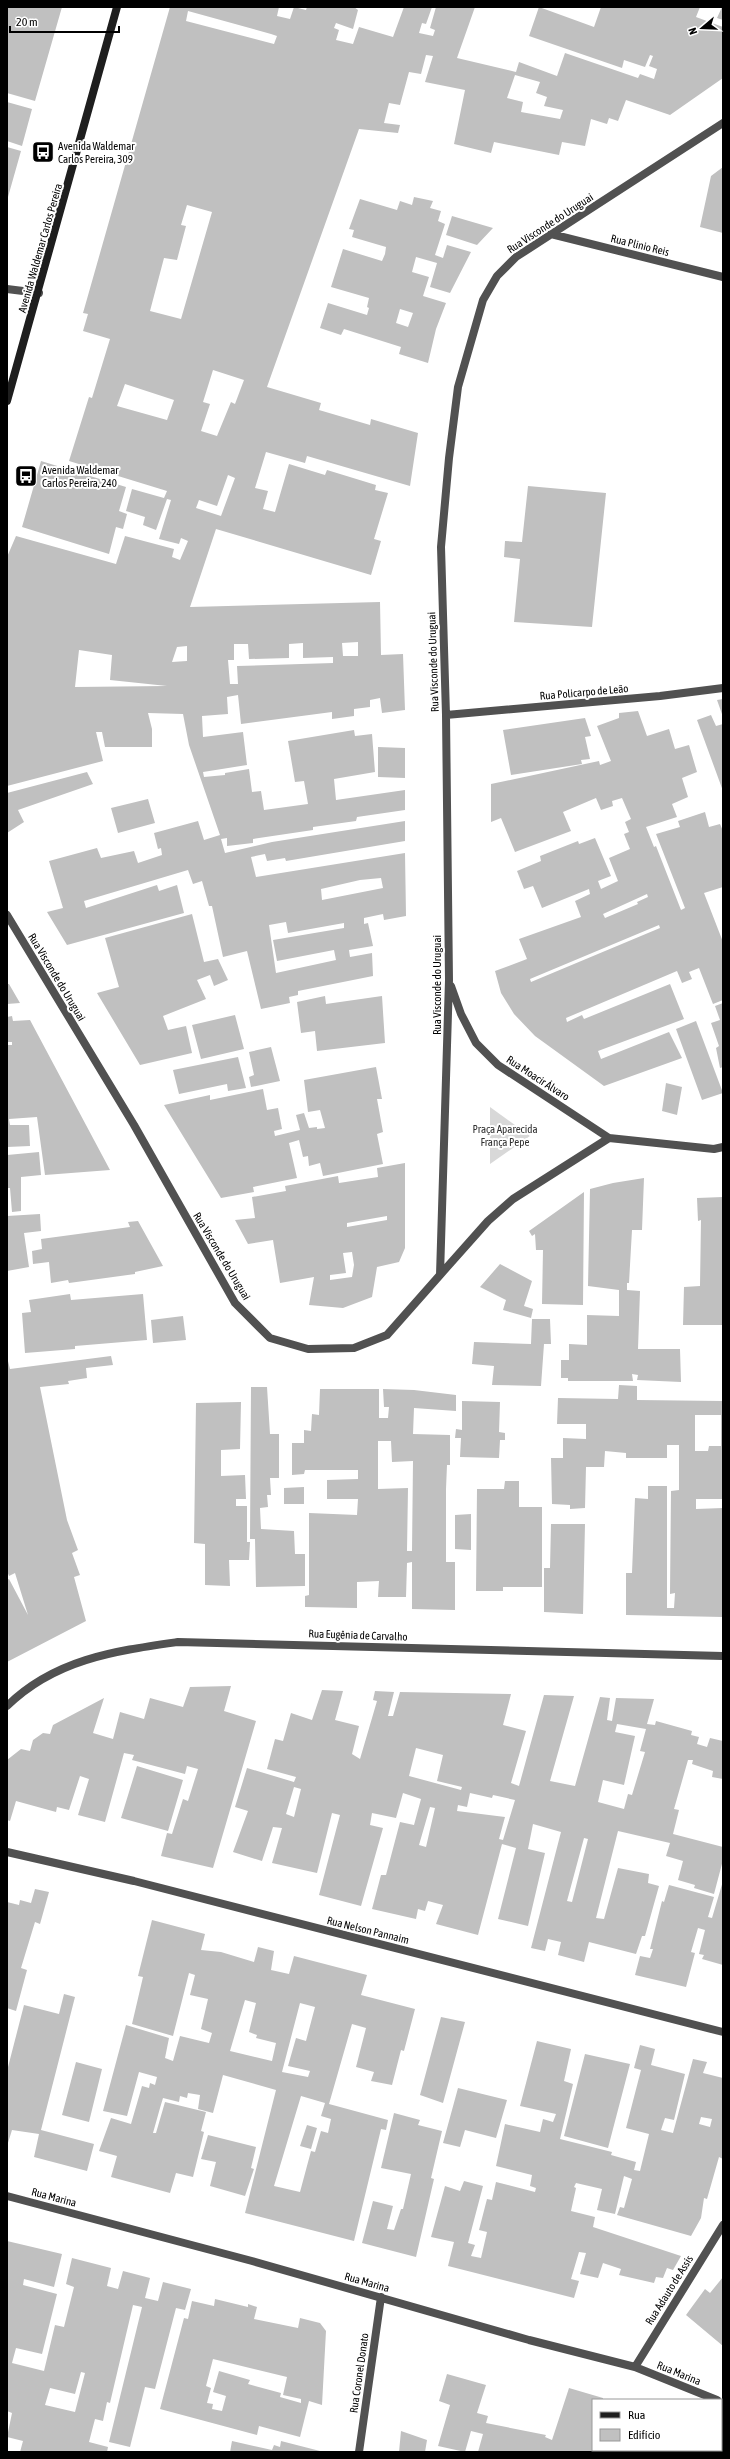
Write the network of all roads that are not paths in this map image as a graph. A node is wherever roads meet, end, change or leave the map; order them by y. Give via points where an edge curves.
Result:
1 (117, 7) edge
2 (723, 123) edge
3 (551, 234) junction
4 (723, 277) edge
5 (7, 289) edge
6 (39, 293) junction
7 (7, 402) edge
8 (723, 688) edge
9 (446, 715) junction
10 (7, 915) edge
11 (449, 980) junction
12 (609, 1138) junction
13 (723, 1147) edge
14 (440, 1276) junction
15 (723, 1656) edge
16 (7, 1706) edge
17 (7, 1852) edge
18 (723, 2032) edge
19 (7, 2196) edge
20 (723, 2225) edge
21 (381, 2297) junction
22 (635, 2367) junction
23 (715, 2399) edge
24 (359, 2452) edge

1 - 6 street, Avenida Waldemar Carlos Pereira
2 - 3 street, Rua Visconde do Uruguai
3 - 4 street, Rua Plinio Reis
3 - 9 street, Rua Visconde do Uruguai via 516,257 497,276 483,300 458,387 441,547
5 - 6 street
6 - 7 street, Avenida Waldemar Carlos Pereira
8 - 9 street, Rua Policarpo de Leão
9 - 11 street, Rua Visconde do Uruguai
10 - 14 street, Rua Visconde do Uruguai via 134,1125 235,1303 270,1338 308,1349 354,1348 388,1335
11 - 12 street, Rua Moacir Álvaro via 460,1014 476,1043 498,1066
11 - 14 street, Rua Visconde do Uruguai
12 - 13 street, Rua Moacir Álvaro via 714,1149
12 - 14 street via 513,1199 488,1221
15 - 16 street, Rua Eugênia de Carvalho via 178,1642 122,1650 71,1663
17 - 18 street, Rua Nelson Pannaim via 141,1882
19 - 21 street, Rua Marina
20 - 22 street, Rua Adauto de Assis
21 - 22 street, Rua Marina via 529,2340
21 - 24 street, Rua Coronel Donato
22 - 23 street, Rua Marina

